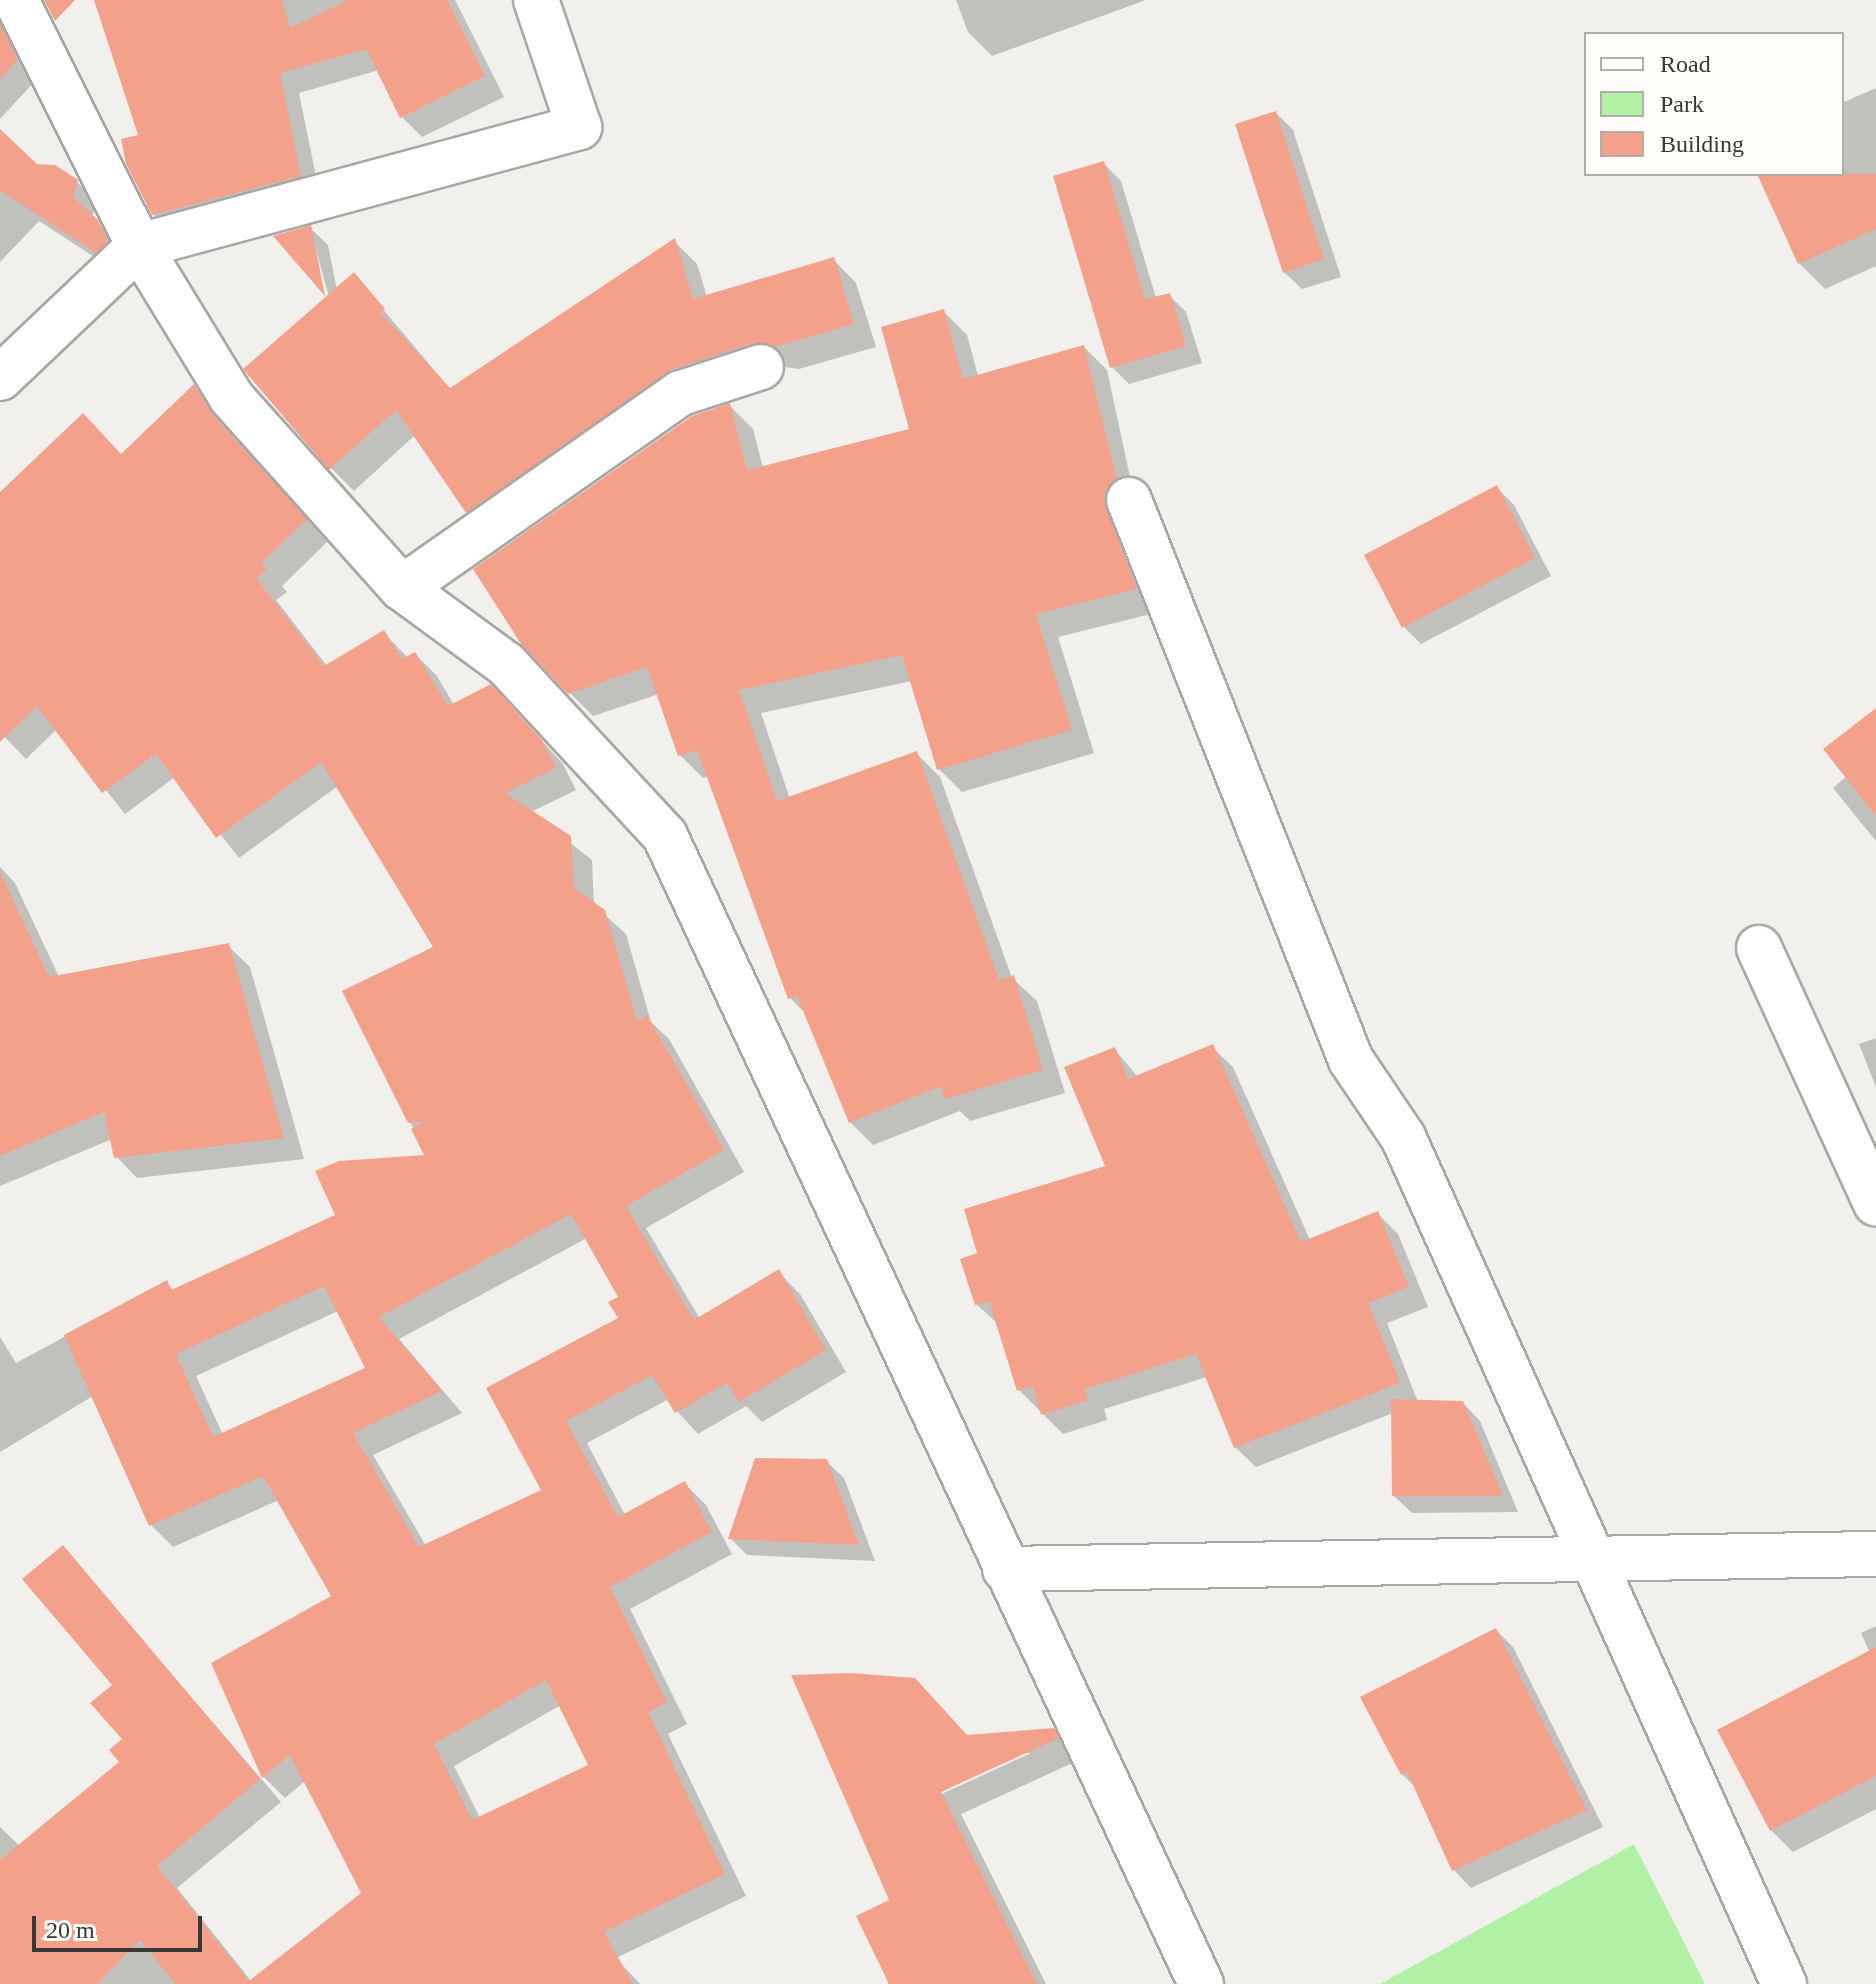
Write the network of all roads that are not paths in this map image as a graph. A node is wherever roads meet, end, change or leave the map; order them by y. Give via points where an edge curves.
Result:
1 (16, 0) edge
2 (536, 0) edge
3 (139, 246) junction
4 (761, 367) dead end
5 (0, 378) edge
6 (1129, 500) dead end
7 (402, 588) junction
8 (1759, 948) dead end
9 (1876, 1203) edge
10 (1876, 1554) edge
11 (1594, 1558) junction
12 (1005, 1569) junction
13 (1201, 1984) edge
14 (1784, 1984) edge

1 - 3 street
2 - 3 street via 579,127
3 - 5 street
3 - 7 street via 231,397
4 - 7 street via 681,393
6 - 11 street via 1351,1060 1403,1137
7 - 12 street via 506,664 665,836
8 - 9 street
10 - 11 street
11 - 12 street
11 - 14 street
12 - 13 street

